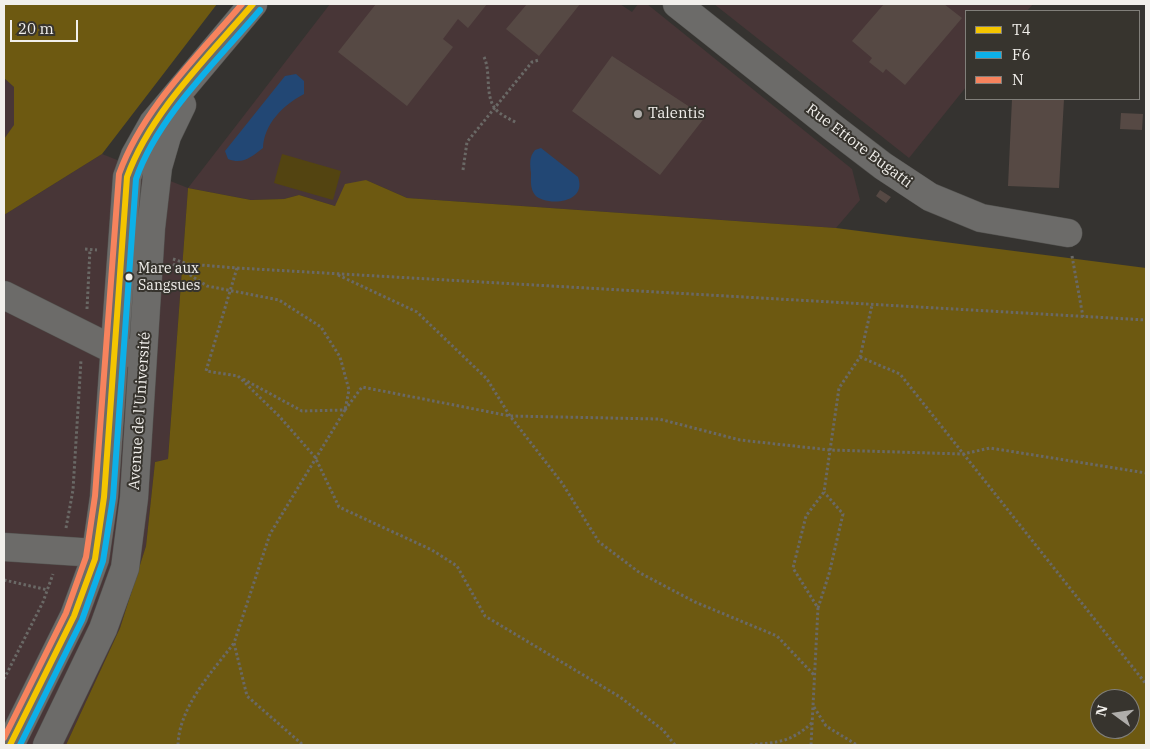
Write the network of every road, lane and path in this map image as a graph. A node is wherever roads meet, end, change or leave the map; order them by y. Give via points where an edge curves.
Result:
1 (253, 4) edge
2 (677, 4) edge
3 (484, 57) dead end
4 (539, 60) dead end
5 (201, 69) junction
6 (494, 108) junction
7 (517, 123) dead end
8 (463, 170) dead end
9 (1068, 233) joint
10 (90, 249) dead end
11 (154, 254) junction
12 (237, 268) junction
13 (334, 274) junction
14 (230, 290) junction
15 (4, 295) edge
16 (872, 305) junction
17 (1083, 317) junction
18 (86, 318) dead end
19 (1146, 320) edge
20 (114, 350) junction
21 (144, 355) junction
22 (860, 357) junction
23 (82, 359) dead end
24 (238, 376) junction
25 (345, 410) junction
26 (510, 416) junction
27 (830, 450) junction
28 (963, 454) junction
29 (315, 457) junction
30 (1146, 473) edge
31 (824, 492) junction
32 (4, 547) edge
33 (61, 551) junction
34 (96, 553) junction
35 (4, 580) edge
36 (48, 590) junction
37 (818, 608) junction
38 (234, 643) junction
39 (814, 675) junction
40 (4, 679) edge
41 (1146, 684) edge
42 (813, 705) junction
43 (812, 723) junction
44 (10, 745) edge
45 (47, 745) edge
46 (178, 745) edge
47 (304, 745) edge
48 (675, 745) edge
49 (750, 745) edge
50 (810, 745) edge
51 (857, 745) edge

1 - 5 street, Avenue de l'Université
2 - 9 street, Rue Ettore Bugatti via 883,166 930,197 981,218
3 - 6 path
4 - 6 path via 532,62
5 - 11 street, Avenue de l'Université via 167,136 158,167
5 - 20 street, Avenue de l'Université via 153,123 127,177
6 - 7 path
6 - 8 path via 467,142
9 - 17 path
10 - 18 path
11 - 12 path via 188,264
11 - 14 path via 207,286
11 - 21 street, Avenue de l'Université
12 - 13 path
12 - 14 path
13 - 16 path
13 - 26 path via 417,312 487,379
14 - 24 path via 206,371
14 - 25 path via 279,300 321,327 340,357 348,390
15 - 20 street
16 - 17 path
16 - 22 path
17 - 19 path
20 - 21 street
20 - 34 street, Avenue de l'Université via 104,497
21 - 45 street, Avenue de l'Université via 134,498 125,568 103,629
22 - 27 path via 839,388
22 - 28 path via 900,374
23 - 33 path via 73,490
24 - 25 path via 302,411
24 - 29 path
25 - 26 path via 362,387
25 - 29 path
26 - 27 path via 659,418 740,440
26 - 39 path via 562,483 599,542 656,582 777,636
27 - 28 path
27 - 31 path
28 - 30 path via 990,448
28 - 41 path
29 - 38 path via 270,534
29 - 48 path via 339,507 432,550 457,566 485,616 620,697 663,730
31 - 37 path via 843,514
31 - 37 path via 806,516 793,568
32 - 33 street
33 - 34 street
33 - 36 path
34 - 44 street, Avenue de l'Université via 74,616
35 - 36 path
36 - 40 path
37 - 39 path
38 - 46 path via 198,691 178,732
38 - 47 path via 247,696
39 - 42 path
42 - 43 path
42 - 51 path via 826,726
43 - 49 path via 790,739
43 - 50 path

